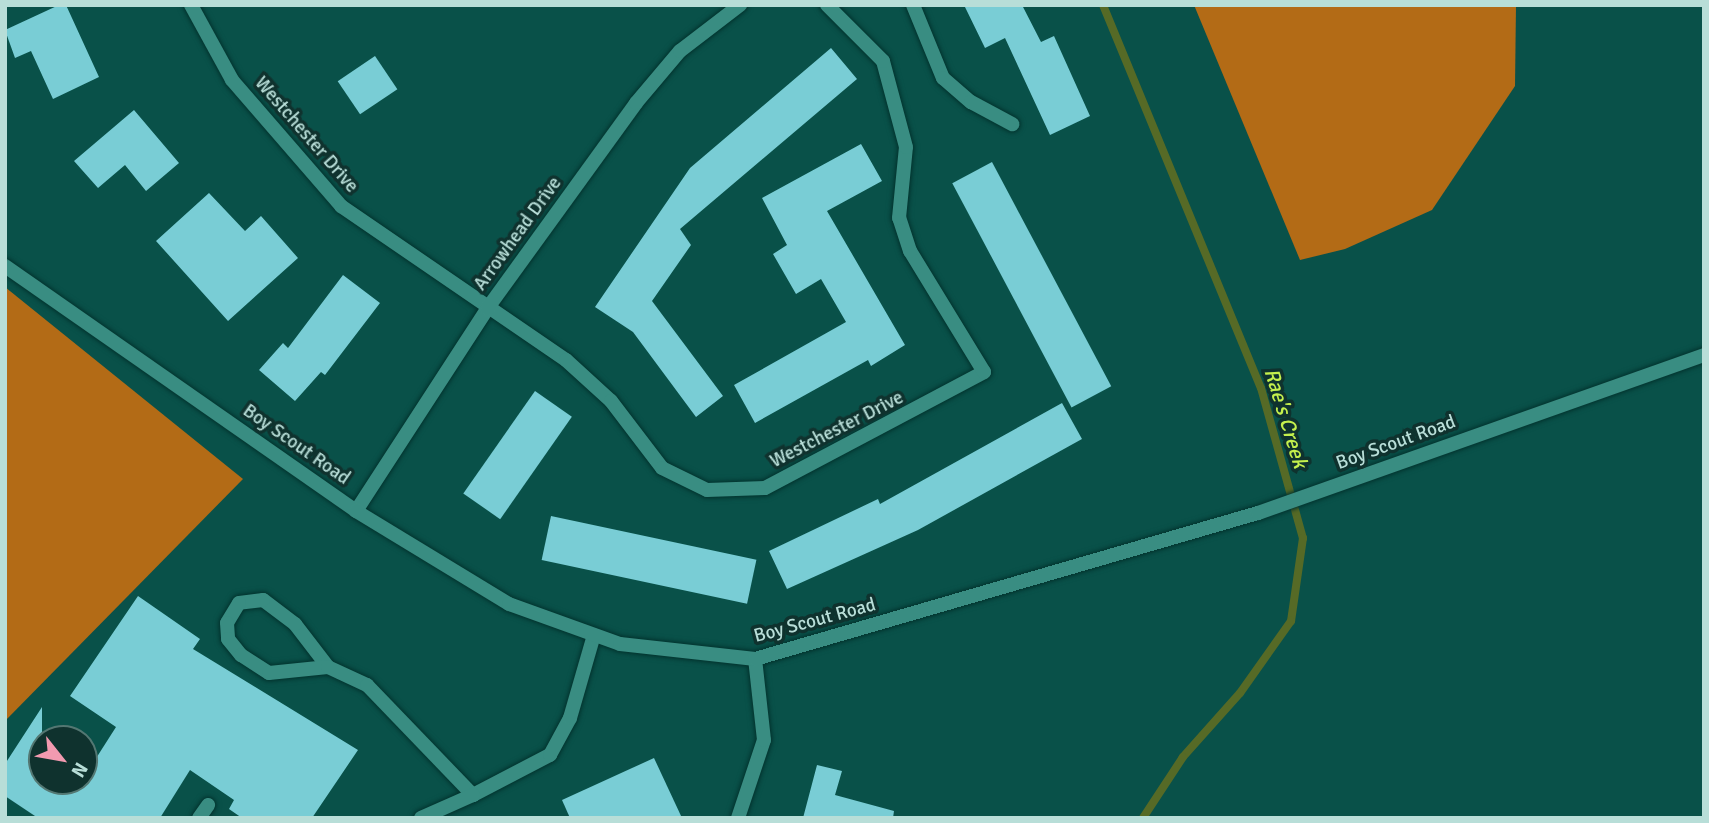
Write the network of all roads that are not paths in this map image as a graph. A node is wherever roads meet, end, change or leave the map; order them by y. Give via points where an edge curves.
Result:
1 (191, 5) edge
2 (740, 5) edge
3 (827, 5) edge
4 (913, 5) edge
5 (1012, 124) dead end
6 (5, 266) edge
7 (487, 309) junction
8 (1704, 355) edge
9 (356, 511) junction
10 (594, 635) junction
11 (755, 659) junction
12 (328, 667) junction
13 (473, 794) junction
14 (208, 805) dead end
15 (199, 818) edge
16 (421, 818) edge
17 (738, 818) edge

1 - 7 street, Westchester Drive via 232,80 341,206
2 - 7 street, Arrowhead Drive via 680,51 636,103
3 - 7 street, Westchester Drive via 883,61 906,147 899,219 910,251 984,372 765,488 707,490 662,468 611,401 584,376
4 - 5 street via 943,78 971,102
6 - 9 street, Boy Scout Road
7 - 9 street, Arrowhead Drive
8 - 11 street, Boy Scout Road via 1258,513
9 - 10 street, Boy Scout Road via 509,604
10 - 11 street, Boy Scout Road via 620,644
10 - 13 street via 570,718 550,755
11 - 17 street via 764,740
12 - 12 street via 269,673 241,655 228,639 227,622 239,603 263,600 295,624
12 - 13 street via 367,685
13 - 16 street
14 - 15 street

